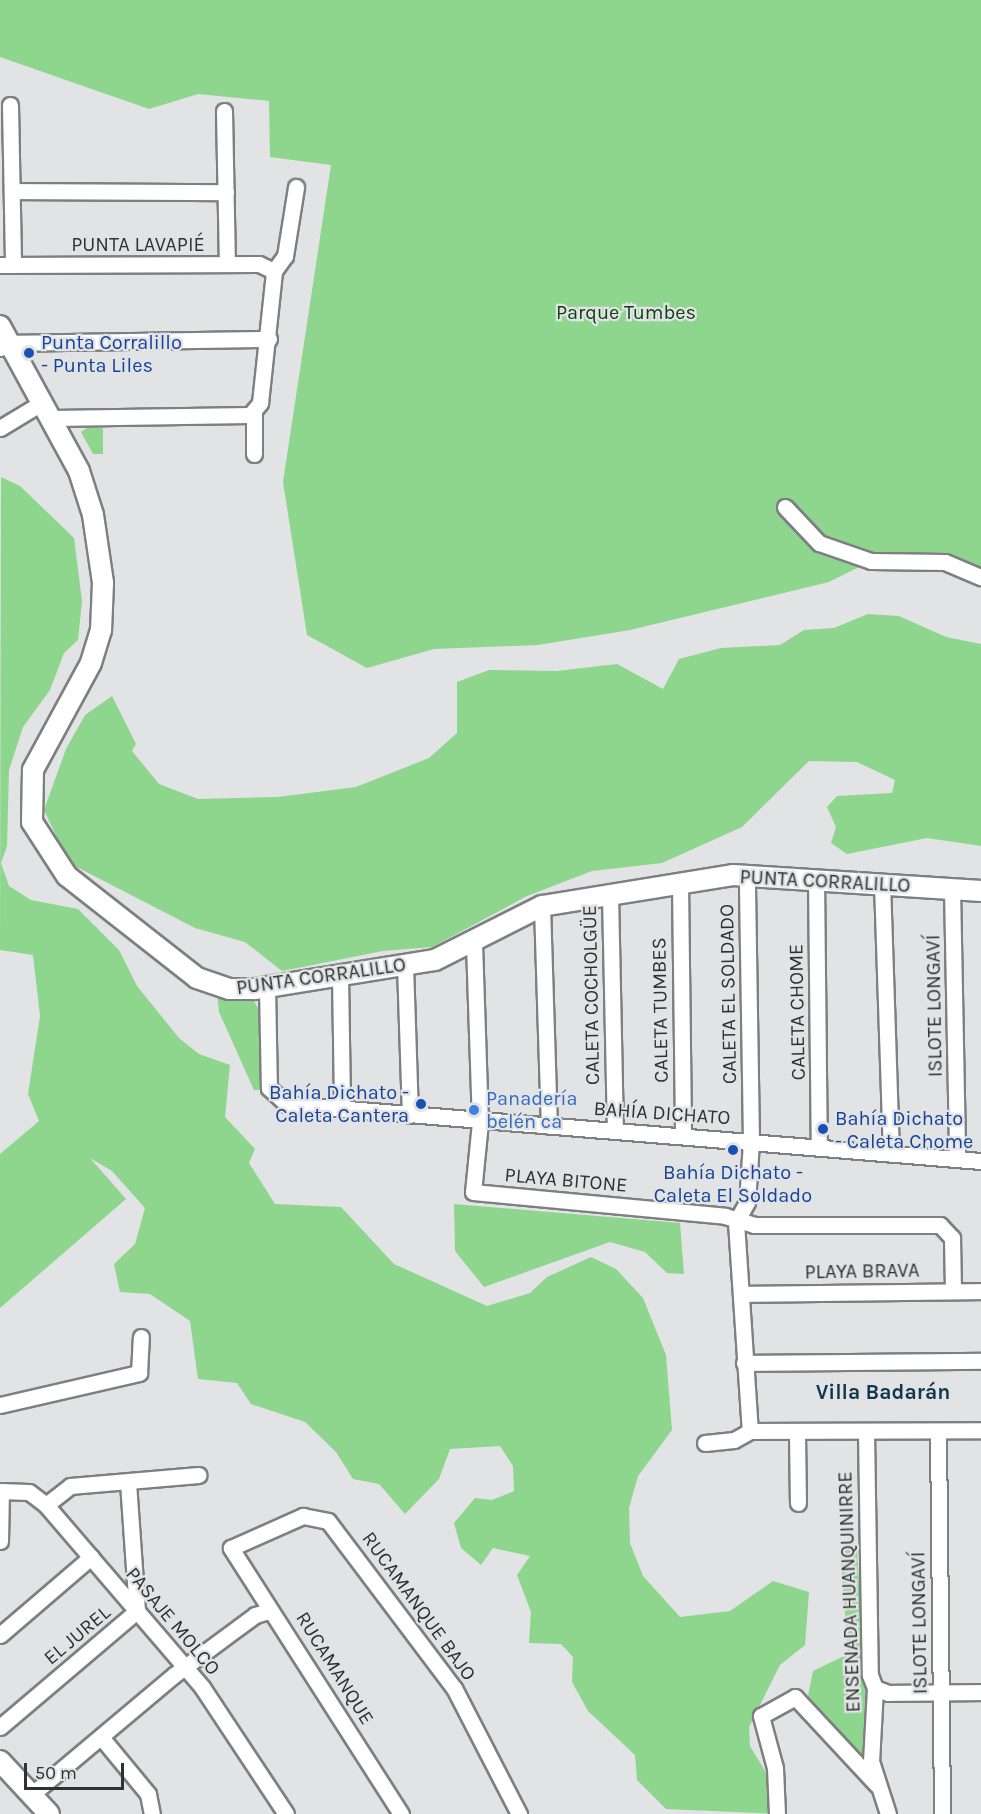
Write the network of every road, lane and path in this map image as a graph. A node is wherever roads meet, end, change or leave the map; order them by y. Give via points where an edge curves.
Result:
1 (10, 105) dead end
2 (224, 111) dead end
3 (296, 186) dead end
4 (12, 191) junction
5 (226, 192) junction
6 (227, 264) junction
7 (7, 265) edge
8 (274, 271) junction
9 (3, 339) edge
10 (269, 339) junction
11 (48, 410) junction
12 (254, 413) junction
13 (0, 428) edge
14 (254, 454) dead end
15 (784, 507) dead end
16 (981, 577) edge
17 (747, 874) junction
18 (816, 878) junction
19 (680, 883) junction
20 (882, 883) junction
21 (952, 888) junction
22 (981, 891) edge
23 (609, 894) junction
24 (542, 906) junction
25 (474, 943) junction
26 (405, 965) junction
27 (340, 975) junction
28 (267, 987) junction
29 (342, 1108) junction
30 (410, 1115) junction
31 (480, 1122) junction
32 (549, 1126) junction
33 (615, 1131) junction
34 (683, 1136) junction
35 (751, 1141) junction
36 (819, 1146) junction
37 (891, 1153) junction
38 (957, 1159) junction
39 (981, 1161) edge
40 (736, 1222) junction
41 (953, 1291) junction
42 (981, 1291) edge
43 (742, 1293) junction
44 (141, 1337) dead end
45 (981, 1361) edge
46 (744, 1363) junction
47 (0, 1406) edge
48 (981, 1430) edge
49 (750, 1431) junction
50 (938, 1431) junction
51 (866, 1432) junction
52 (797, 1434) junction
53 (705, 1443) dead end
54 (199, 1475) dead end
55 (128, 1482) junction
56 (1, 1491) edge
57 (798, 1503) dead end
58 (46, 1505) junction
59 (0, 1541) edge
60 (231, 1548) joint
61 (90, 1557) junction
62 (137, 1611) junction
63 (269, 1611) junction
64 (0, 1635) edge
65 (185, 1668) junction
66 (875, 1688) junction
67 (940, 1692) junction
68 (981, 1692) edge
69 (0, 1727) edge
70 (101, 1737) junction
71 (4, 1772) edge
72 (878, 1786) junction
73 (31, 1795) junction
74 (49, 1814) edge
75 (152, 1814) edge
76 (286, 1814) edge
77 (401, 1814) edge
78 (519, 1814) edge
79 (777, 1814) edge
80 (888, 1814) edge
81 (942, 1814) edge

1 - 4 street
2 - 5 street
3 - 8 street via 285,256
4 - 5 street
4 - 7 street
5 - 6 street
6 - 7 street, PUNTA LAVAPIÉ
6 - 8 street, PUNTA LAVAPIÉ via 263,264
8 - 10 street
9 - 10 street
9 - 11 street, PUNTA CORRALILLO
10 - 12 street
11 - 12 street via 237,419
11 - 13 street
11 - 28 street, PUNTA CORRALILLO via 93,515 104,604 92,663 33,770 29,798 36,833 79,887 197,978 230,989
12 - 14 street
15 - 16 street via 819,543 860,558 945,562
17 - 18 street, PUNTA CORRALILLO
17 - 19 street, PUNTA CORRALILLO
17 - 35 street, CALETA EL SOLDADO
18 - 20 street, PUNTA CORRALILLO
18 - 36 street, CALETA CHOME
19 - 23 street, PUNTA CORRALILLO
19 - 34 street, CALETA TUMBES
20 - 21 street, PUNTA CORRALILLO
20 - 37 street
21 - 22 street, PUNTA CORRALILLO
21 - 38 street, ISLOTE LONGAVÍ
23 - 24 street, PUNTA CORRALILLO
23 - 33 street, CALETA COCHOLGÜE
24 - 25 street, PUNTA CORRALILLO
24 - 32 street
25 - 26 street, PUNTA CORRALILLO via 446,958
25 - 31 street
26 - 27 street, PUNTA CORRALILLO
26 - 30 street
27 - 28 street, PUNTA CORRALILLO
27 - 29 street
28 - 29 street, BAHÍA DICHATO via 271,1093 287,1104
29 - 30 street, BAHÍA DICHATO
30 - 31 street, BAHÍA DICHATO
31 - 32 street, BAHÍA DICHATO
31 - 40 street, PLAYA BITONE via 473,1192 724,1216
32 - 33 street, BAHÍA DICHATO
33 - 34 street, BAHÍA DICHATO
34 - 35 street, BAHÍA DICHATO
35 - 36 street, BAHÍA DICHATO
35 - 40 street, CALETA EL SOLDADO via 747,1202
36 - 37 street, BAHÍA DICHATO
37 - 38 street, BAHÍA DICHATO
38 - 39 street, BAHÍA DICHATO
40 - 41 street, PLAYA BITONE via 945,1227 952,1238
40 - 43 street, CALETA EL SOLDADO
41 - 42 street, PLAYA BRAVA
41 - 43 street, PLAYA BRAVA
43 - 46 street, CALETA EL SOLDADO
44 - 47 street via 139,1373
45 - 46 street
46 - 49 street, CALETA EL SOLDADO
48 - 50 street
49 - 52 street
49 - 53 street via 734,1440
50 - 51 street
50 - 67 street, ISLOTE LONGAVÍ
51 - 52 street
51 - 66 street, ENSENADA HUANQUINIRRE via 870,1675
52 - 57 street
54 - 55 street
55 - 58 street via 70,1486
55 - 62 street, EL JUREL
56 - 58 street, PASAJE MOLCO via 30,1492
56 - 59 street
58 - 61 street, PASAJE MOLCO
60 - 63 street, RUCAMANQUE
60 - 78 street, RUCAMANQUE BAJO via 303,1516 328,1521 454,1688
61 - 62 street, PASAJE MOLCO
61 - 64 street
62 - 65 street, PASAJE MOLCO
62 - 69 street, EL JUREL
63 - 65 street via 255,1615
63 - 77 street, RUCAMANQUE via 279,1618
65 - 70 street
65 - 76 street, PASAJE MOLCO
66 - 67 street via 888,1693
66 - 72 street, ENSENADA HUANQUINIRRE via 871,1761
67 - 68 street
67 - 81 street, ISLOTE LONGAVÍ
70 - 73 street
70 - 75 street via 148,1794
71 - 73 street
72 - 79 street via 795,1697 761,1716 776,1768
72 - 80 street, ENSENADA HUANQUINIRRE
73 - 74 street

